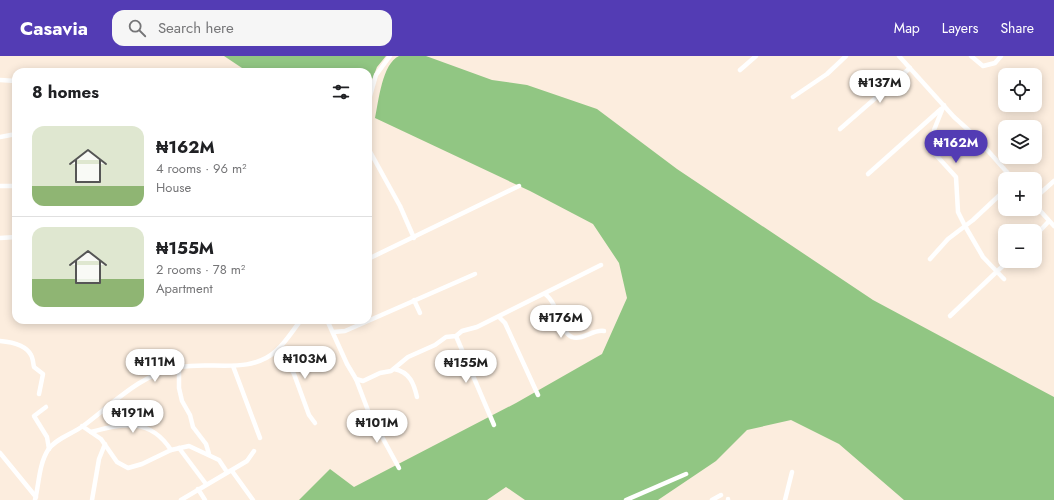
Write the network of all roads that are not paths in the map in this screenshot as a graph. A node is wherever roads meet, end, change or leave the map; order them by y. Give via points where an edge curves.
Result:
1 (390, 56) edge
2 (756, 56) edge
3 (846, 56) edge
4 (899, 56) edge
5 (971, 56) edge
6 (1001, 56) edge
7 (910, 68) junction
8 (740, 70) dead end
9 (0, 80) edge
10 (12, 81) edge
11 (372, 89) edge
12 (793, 97) dead end
13 (943, 107) junction
14 (840, 129) dead end
15 (12, 134) edge
16 (0, 136) edge
17 (372, 155) edge
18 (1007, 172) edge
19 (868, 174) dead end
20 (1054, 181) edge
21 (0, 186) edge
22 (12, 186) edge
23 (519, 186) dead end
24 (1042, 192) edge
25 (998, 196) edge
26 (1042, 213) edge
27 (1049, 221) junction
28 (964, 226) junction
29 (1054, 226) edge
30 (1042, 228) edge
31 (12, 237) edge
32 (0, 238) edge
33 (414, 238) junction
34 (372, 258) edge
35 (930, 259) dead end
36 (601, 265) dead end
37 (1001, 268) edge
38 (998, 271) junction
39 (475, 274) dead end
40 (1004, 279) dead end
41 (545, 294) junction
42 (414, 300) junction
43 (420, 313) dead end
44 (950, 316) dead end
45 (499, 317) junction
46 (372, 319) edge
47 (298, 324) edge
48 (330, 324) edge
49 (361, 324) edge
50 (604, 331) dead end
51 (333, 332) junction
52 (456, 336) junction
53 (0, 341) edge
54 (279, 348) junction
55 (233, 366) junction
56 (179, 367) junction
57 (394, 369) junction
58 (356, 379) junction
59 (39, 394) dead end
60 (538, 395) dead end
61 (417, 397) dead end
62 (46, 407) dead end
63 (315, 423) dead end
64 (494, 425) dead end
65 (82, 426) junction
66 (92, 432) junction
67 (260, 438) dead end
68 (105, 444) junction
69 (179, 448) junction
70 (49, 449) junction
71 (171, 450) junction
72 (254, 451) dead end
73 (0, 453) edge
74 (209, 454) junction
75 (399, 468) dead end
76 (230, 471) junction
77 (792, 472) dead end
78 (686, 474) dead end
79 (206, 484) junction
80 (198, 489) junction
81 (721, 495) dead end
82 (35, 499) edge
83 (92, 500) edge
84 (181, 500) edge
85 (205, 500) edge
86 (253, 500) edge
87 (626, 500) edge
88 (712, 500) edge
89 (785, 500) edge

1 - 11 street via 376,75
2 - 8 street
3 - 12 street via 827,74
4 - 7 street
5 - 6 street via 983,66 996,63
7 - 13 street
7 - 14 street
9 - 10 street
13 - 18 street via 974,135
13 - 19 street
13 - 28 street via 934,130 932,148 936,156 956,177 958,212
15 - 16 street
17 - 33 street
20 - 24 street
21 - 22 street
23 - 33 street
25 - 28 street
26 - 27 street
27 - 29 street
27 - 30 street
28 - 35 street
28 - 38 street via 983,257
31 - 32 street
33 - 34 street
36 - 41 street
37 - 38 street
38 - 40 street
38 - 44 street
39 - 42 street
41 - 45 street
41 - 50 street via 551,298 558,311 565,332 572,337 579,338 597,330
42 - 43 street
42 - 46 street
45 - 52 street via 477,328 460,332
45 - 60 street via 505,323
47 - 54 street
48 - 51 street
49 - 51 street via 345,331
51 - 58 street
52 - 57 street via 446,337 418,351
52 - 64 street
53 - 59 street via 16,344 32,356 34,367 43,374
54 - 55 street via 258,362
54 - 63 street via 294,374
55 - 56 street
55 - 67 street
56 - 65 street via 150,376
56 - 74 street via 182,401 193,427 206,444
57 - 58 street via 363,380
57 - 61 street via 412,380
58 - 75 street via 369,413
62 - 70 street via 34,416 47,437
65 - 66 street
65 - 70 street
66 - 68 street
66 - 71 street via 140,426 157,433
68 - 71 street via 117,462 128,468
68 - 83 street via 99,457
69 - 71 street
69 - 74 street via 191,446
69 - 79 street
70 - 82 street via 43,463
72 - 76 street via 247,461
73 - 82 street
74 - 76 street
76 - 79 street
76 - 86 street
77 - 89 street
78 - 87 street
79 - 80 street
80 - 84 street
80 - 85 street
81 - 88 street

